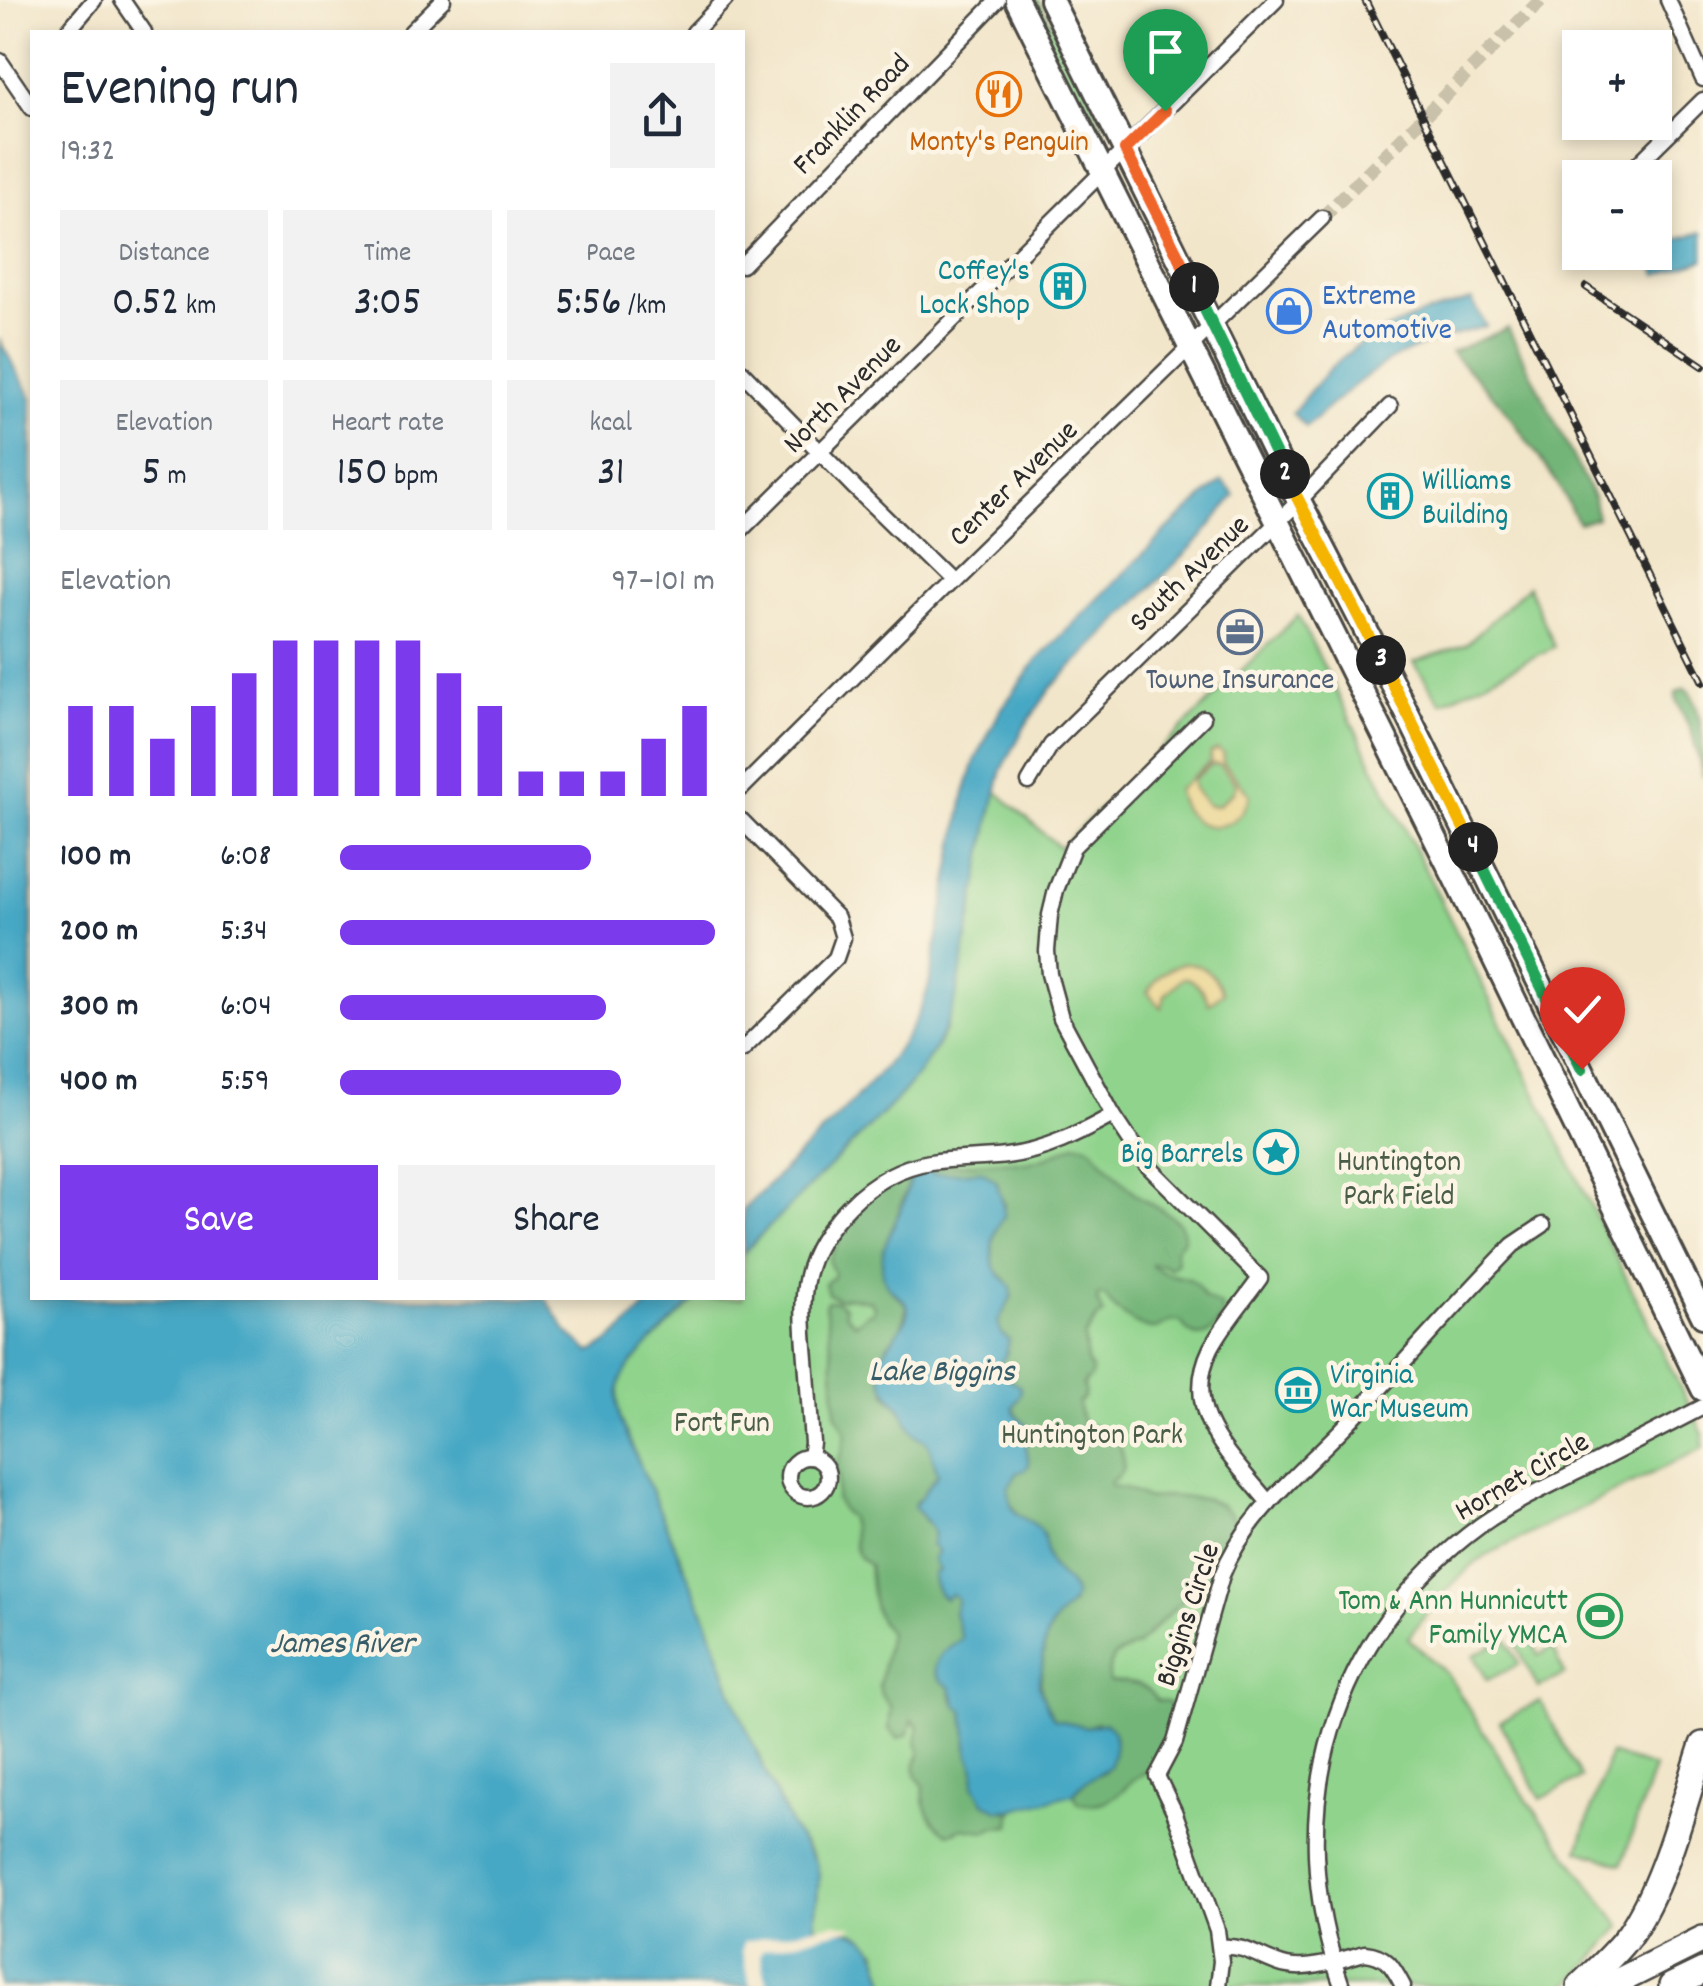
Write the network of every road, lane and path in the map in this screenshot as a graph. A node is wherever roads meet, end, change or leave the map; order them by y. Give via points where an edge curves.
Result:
1 (94, 0) edge
2 (122, 0) edge
3 (443, 0) edge
4 (725, 0) edge
5 (998, 0) edge
6 (1017, 0) edge
7 (1052, 0) edge
8 (1254, 0) edge
9 (1276, 0) edge
10 (1668, 0) edge
11 (1261, 16) junction
12 (69, 30) edge
13 (143, 30) edge
14 (414, 30) edge
15 (696, 30) edge
16 (0, 61) edge
17 (30, 78) edge
18 (1703, 79) edge
19 (20, 90) junction
20 (1703, 100) edge
21 (30, 105) edge
22 (1125, 150) junction
23 (1642, 160) edge
24 (1103, 172) junction
25 (1322, 218) tunnel mouth
26 (745, 262) edge
27 (1213, 326) junction
28 (1191, 348) junction
29 (745, 375) edge
30 (1390, 406) dead end
31 (820, 452) junction
32 (1299, 501) junction
33 (1278, 522) junction
34 (745, 526) edge
35 (950, 581) junction
36 (1202, 718) dead end
37 (1422, 742) junction
38 (1395, 756) junction
39 (1029, 782) dead end
40 (745, 785) edge
41 (745, 824) edge
42 (1488, 878) junction
43 (1461, 890) junction
44 (745, 1047) edge
45 (1113, 1115) junction
46 (1647, 1202) junction
47 (1620, 1216) junction
48 (1543, 1225) dead end
49 (1703, 1316) edge
50 (1703, 1389) edge
51 (1703, 1407) edge
52 (810, 1458) dead end
53 (1269, 1502) junction
54 (1702, 1752) edge
55 (1703, 1939) edge
56 (1220, 1947) junction
57 (1333, 1961) junction
58 (1703, 1970) edge
59 (1218, 1986) edge
60 (1342, 1986) edge
61 (1402, 1986) edge
62 (1580, 1986) edge
63 (1609, 1986) edge
64 (1672, 1986) edge

1 - 12 street
2 - 13 street
3 - 14 street
4 - 15 street
5 - 26 street, Franklin Road
6 - 24 main road
7 - 22 main road
8 - 11 street
9 - 11 street, North Avenue
10 - 18 street
11 - 22 street, North Avenue
16 - 19 street
17 - 19 street
19 - 21 street
20 - 23 street
22 - 24 street, North Avenue
22 - 27 main road
24 - 28 main road
24 - 31 street, North Avenue
25 - 27 street, Center Avenue
27 - 28 street, Center Avenue
27 - 32 main road
28 - 33 main road
28 - 35 street, Center Avenue
29 - 31 street
30 - 32 street, South Avenue
31 - 34 street, North Avenue
31 - 35 street
32 - 33 street, South Avenue
32 - 37 main road
33 - 38 main road
33 - 39 street, South Avenue via 1052,745
35 - 40 street, Center Avenue
36 - 45 street via 1073,848 1056,890 1049,974 1061,1018
37 - 38 main road
37 - 42 main road
38 - 43 main road
41 - 44 street via 836,918 843,938 836,958
42 - 43 main road
42 - 46 main road
43 - 47 main road
45 - 52 street via 1032,1151 914,1166 860,1196 826,1232 804,1285 802,1312
45 - 53 street via 1146,1163 1260,1278 1213,1344 1200,1388 1217,1439
46 - 47 main road
46 - 49 main road
47 - 50 main road
48 - 53 street, Biggins Circle via 1502,1256
51 - 57 street, Hornet Circle via 1484,1523 1418,1580 1376,1634 1340,1705 1317,1812 1316,1858
53 - 56 street, Biggins Circle via 1222,1575 1175,1742 1158,1776
54 - 62 highway via 1637,1922
55 - 63 highway
56 - 57 street via 1249,1949 1294,1968
56 - 59 street, Biggins Circle
57 - 60 street, Hornet Circle
57 - 61 street via 1374,1954 1390,1964
58 - 64 highway

